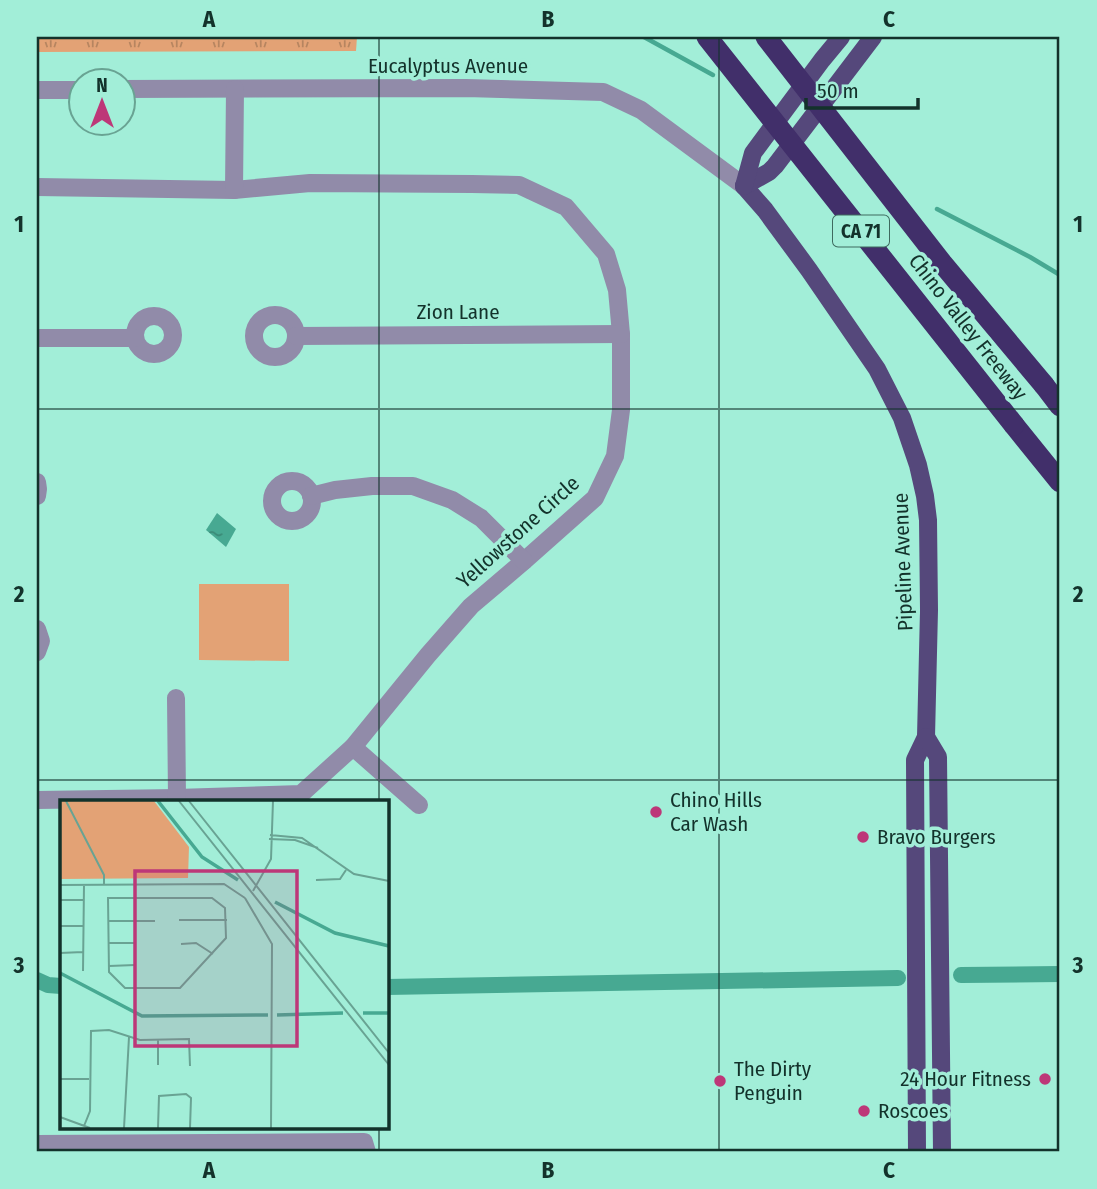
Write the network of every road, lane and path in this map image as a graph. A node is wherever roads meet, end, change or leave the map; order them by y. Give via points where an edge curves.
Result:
1 (707, 37) edge
2 (766, 37) edge
3 (841, 37) edge
4 (873, 37) edge
5 (136, 89) edge
6 (235, 89) junction
7 (37, 90) edge
8 (66, 90) edge
9 (744, 186) junction
10 (37, 187) edge
11 (234, 190) junction
12 (621, 334) junction
13 (296, 336) dead end
14 (37, 338) edge
15 (135, 338) dead end
16 (1060, 406) edge
17 (37, 482) edge
18 (1060, 482) edge
19 (37, 496) edge
20 (311, 496) dead end
21 (524, 561) junction
22 (37, 629) edge
23 (37, 652) edge
24 (176, 698) dead end
25 (926, 737) junction
26 (353, 747) junction
27 (177, 798) junction
28 (37, 800) edge
29 (419, 804) dead end
30 (37, 1144) edge
31 (154, 1147) edge
32 (366, 1147) edge
33 (917, 1152) edge
34 (942, 1152) edge

1 - 18 highway, Chino Valley Freeway / CA 71, bridge
2 - 16 highway, Chino Valley Freeway / CA 71, bridge
3 - 9 main road via 754,153
4 - 9 main road via 775,166
5 - 6 street, Eucalyptus Avenue
6 - 9 street, Eucalyptus Avenue via 603,92 641,110
6 - 11 street
7 - 8 street
9 - 25 main road, Pipeline Avenue via 877,369 911,440 928,520
10 - 11 street, Yellowstone Circle
11 - 12 street, Yellowstone Circle via 310,183 519,185 566,207 606,254 617,290
12 - 13 street, Zion Lane
12 - 21 street, Yellowstone Circle via 621,410 615,456 595,498
14 - 15 street
17 - 19 street
20 - 21 street via 335,489 413,486 452,500 481,518
21 - 26 street, Yellowstone Circle via 471,606
22 - 23 street
24 - 27 street
25 - 33 main road, Pipeline Avenue via 915,760
25 - 34 main road, Pipeline Avenue via 937,757
26 - 27 street, Yellowstone Circle via 301,794
26 - 29 street
27 - 28 street, Yellowstone Circle
30 - 31 street
31 - 32 street

